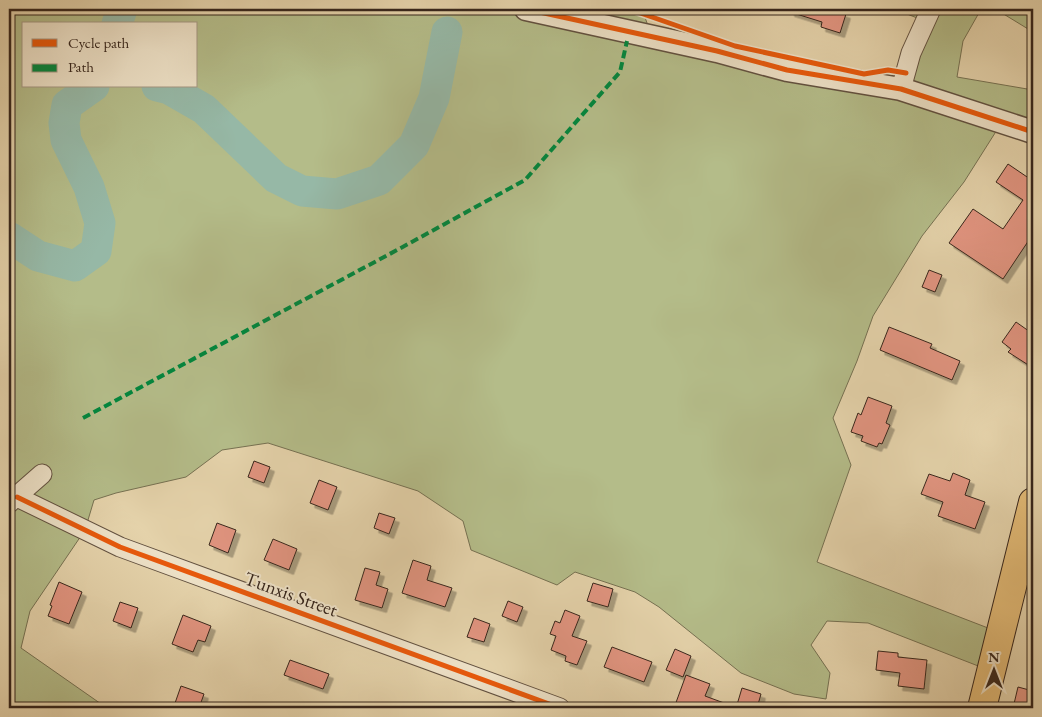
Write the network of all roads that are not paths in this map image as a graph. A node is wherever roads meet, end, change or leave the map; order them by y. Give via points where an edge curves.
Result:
1 (526, 9) edge
2 (931, 9) edge
3 (901, 90) junction
4 (1033, 132) edge
5 (42, 474) dead end
6 (13, 500) edge
7 (1033, 502) edge
8 (560, 708) edge
9 (982, 708) edge

1 - 3 street via 717,51 787,70
2 - 3 street via 911,53
3 - 4 street
5 - 6 street, Tunxis Street
6 - 8 street, Tunxis Street via 120,547
7 - 9 highway

